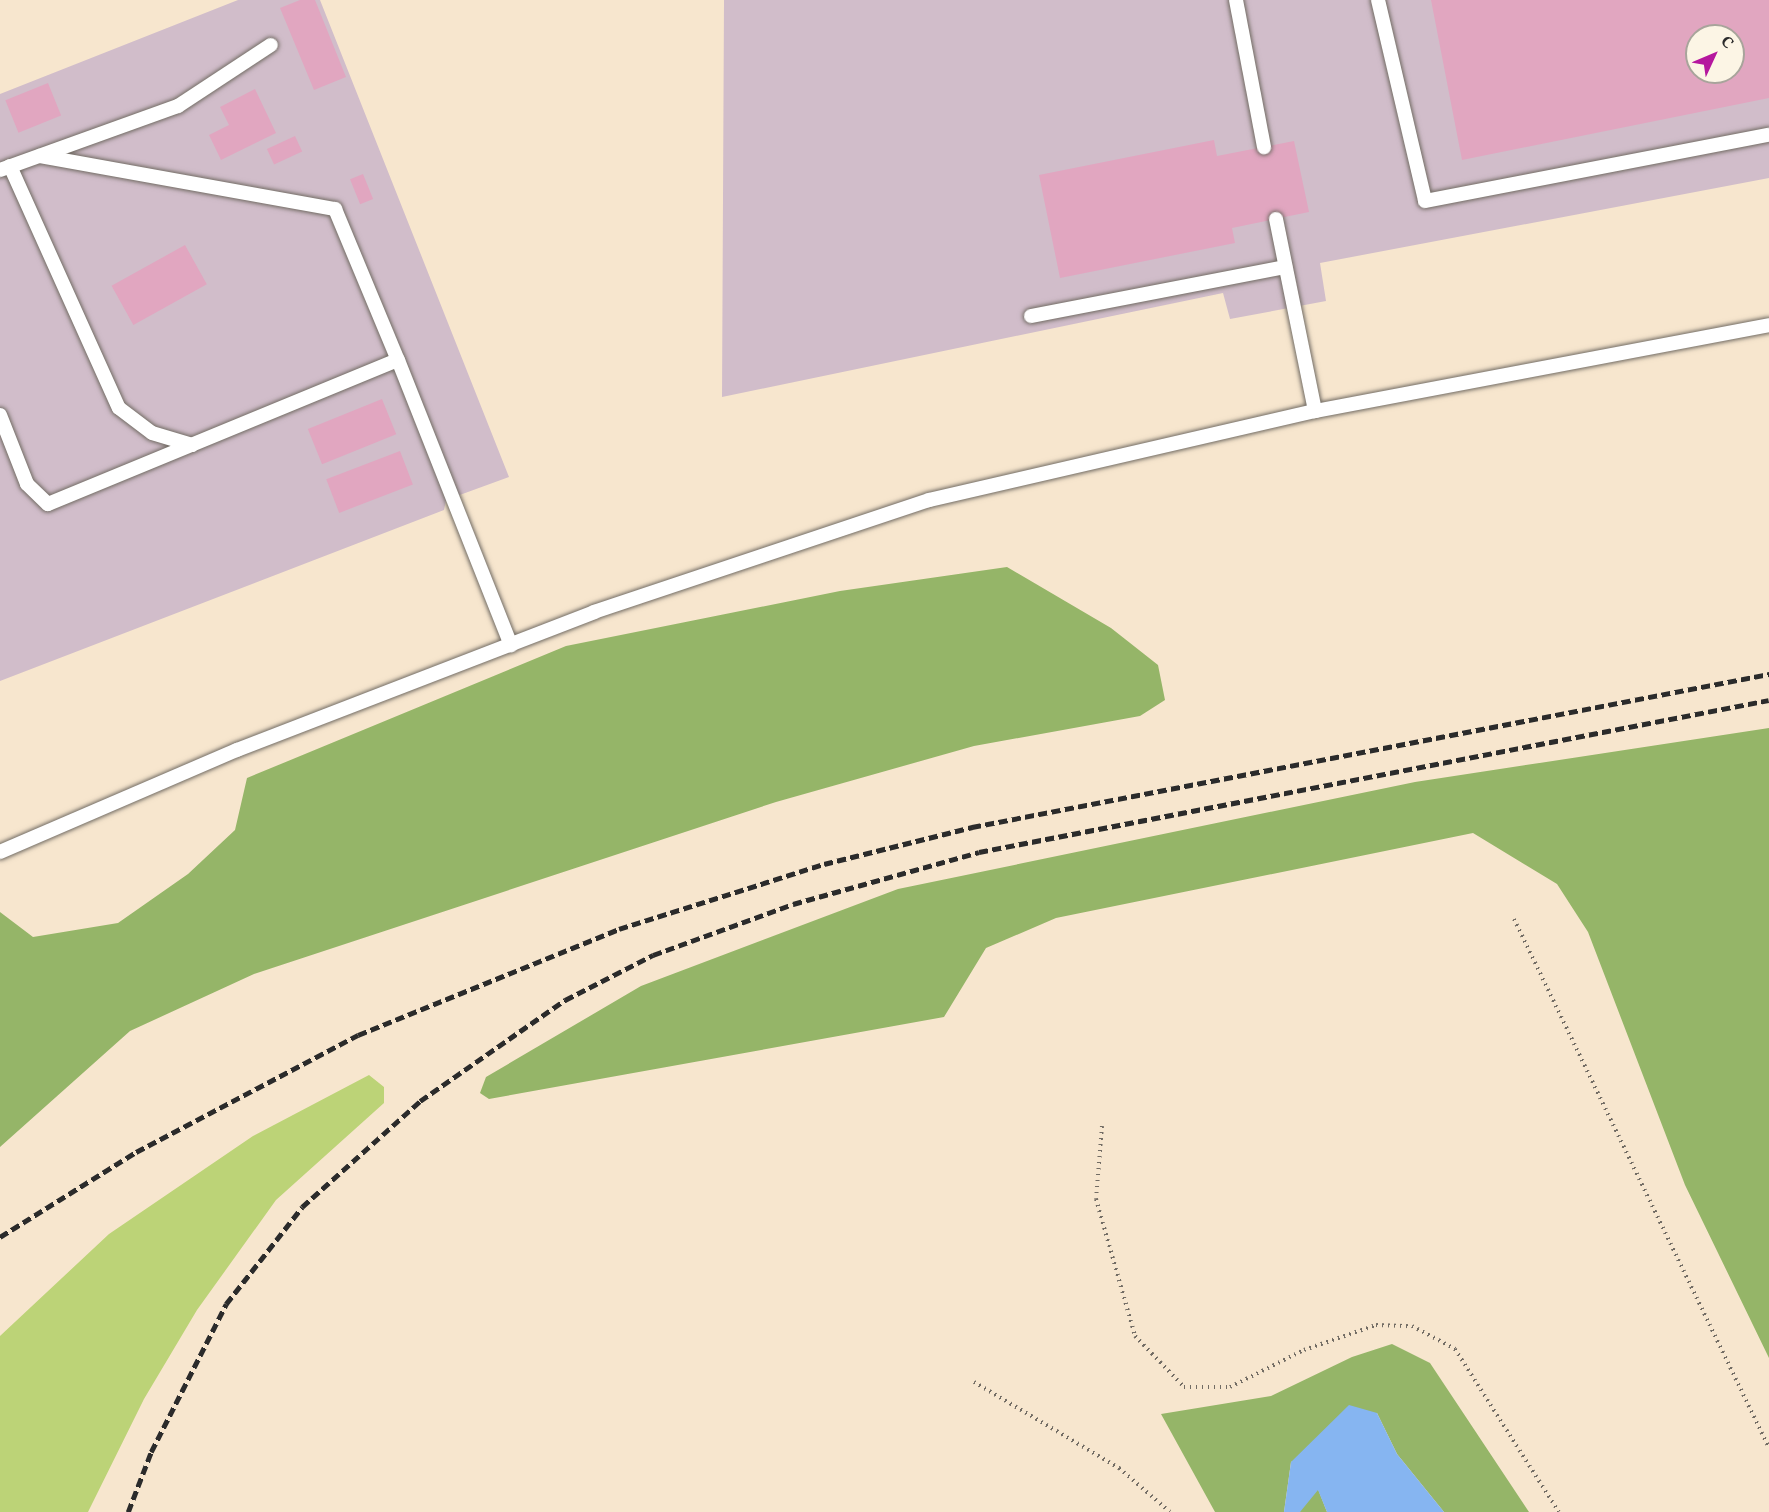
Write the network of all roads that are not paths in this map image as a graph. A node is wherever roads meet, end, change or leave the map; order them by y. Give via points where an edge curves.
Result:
1 (1236, 0) edge
2 (1378, 0) edge
3 (271, 45) dead end
4 (1769, 135) edge
5 (1264, 147) dead end
6 (40, 156) junction
7 (5, 168) edge
8 (1276, 219) dead end
9 (1285, 267) junction
10 (1031, 316) dead end
11 (1769, 325) edge
12 (398, 360) junction
13 (1315, 411) junction
14 (0, 415) edge
15 (192, 445) junction
16 (511, 645) junction
17 (0, 852) edge

1 - 5 lane
2 - 4 lane via 1425,201
3 - 6 lane via 178,106
6 - 7 lane
6 - 12 lane via 335,209
7 - 15 lane via 119,408 152,433
8 - 9 lane
9 - 10 lane
9 - 13 lane
11 - 13 lane
12 - 15 lane
12 - 16 lane
13 - 16 lane via 929,500
14 - 15 lane via 27,484 48,504
16 - 17 lane via 237,750

